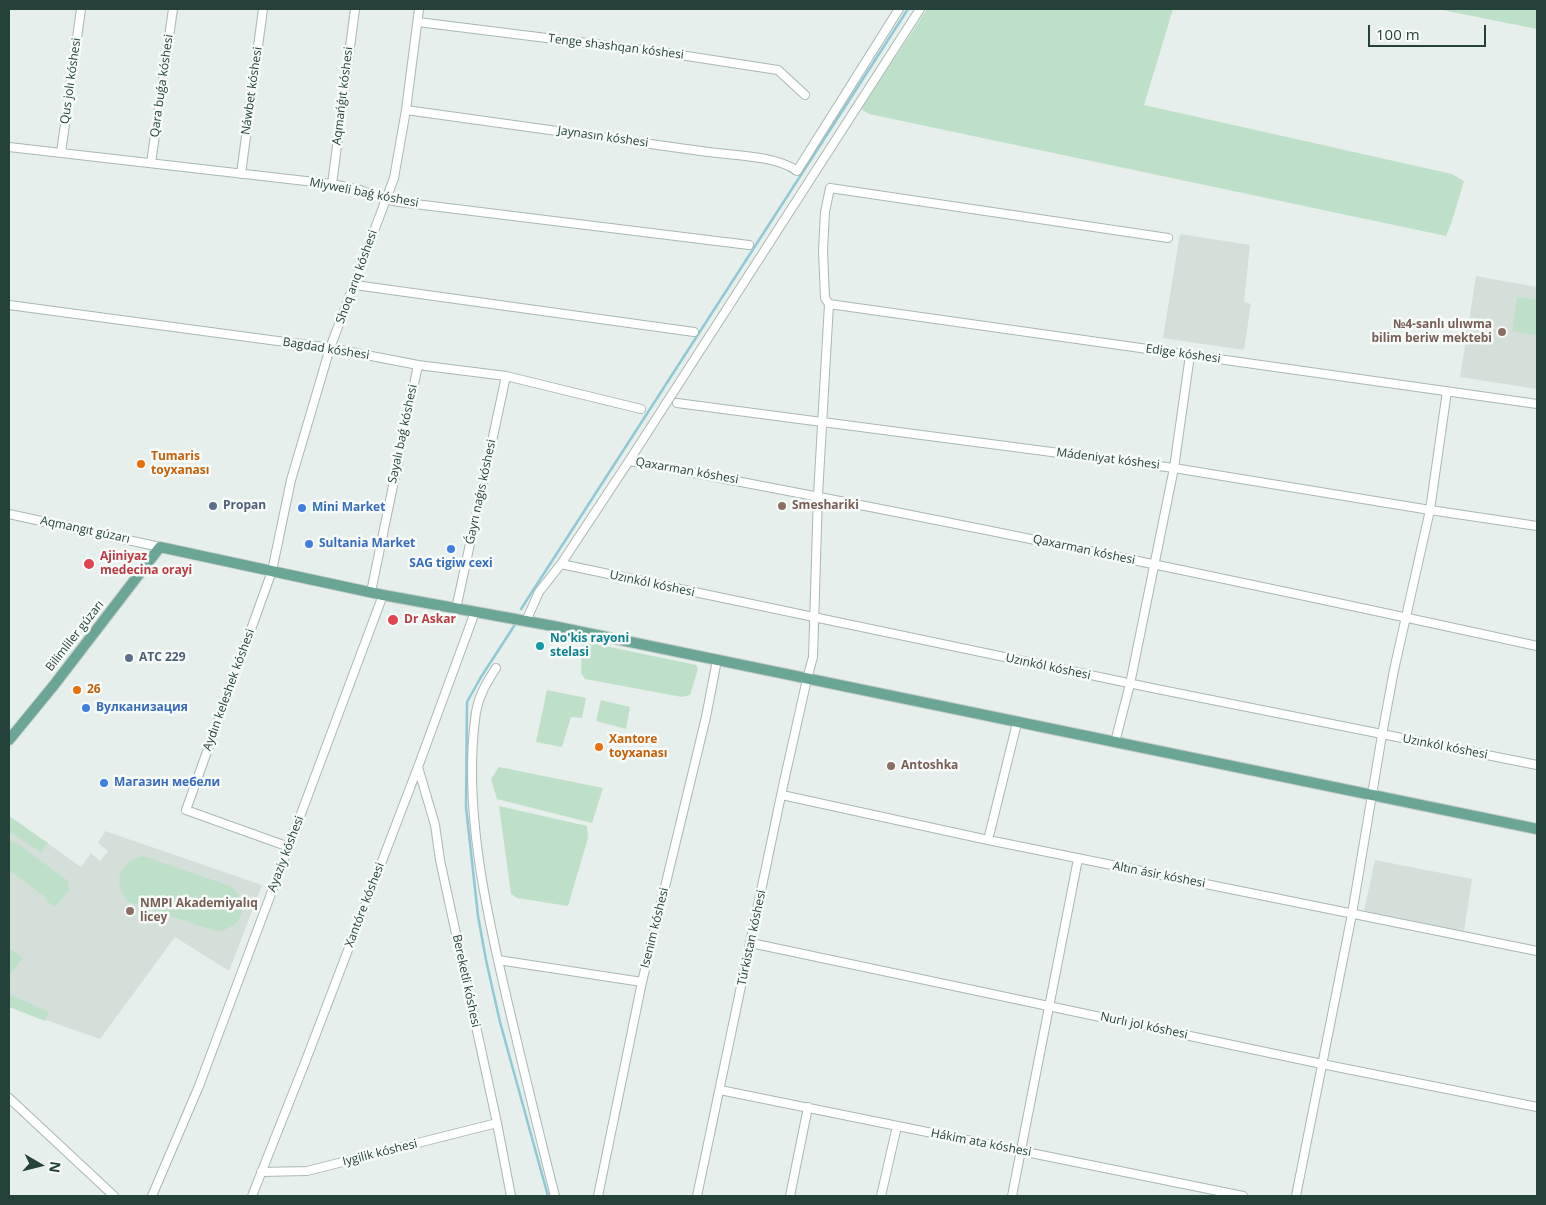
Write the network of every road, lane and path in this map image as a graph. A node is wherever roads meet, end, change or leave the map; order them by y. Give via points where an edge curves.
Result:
1 (81, 9) edge
2 (173, 9) edge
3 (263, 9) edge
4 (355, 9) edge
5 (419, 9) edge
6 (899, 9) edge
7 (920, 9) edge
8 (418, 22) junction
9 (805, 95) dead end
10 (406, 110) junction
11 (9, 147) edge
12 (61, 153) junction
13 (151, 163) junction
14 (241, 174) junction
15 (332, 184) junction
16 (385, 199) junction
17 (1168, 238) dead end
18 (750, 245) dead end
19 (355, 285) junction
20 (828, 304) junction
21 (9, 305) edge
22 (694, 332) dead end
23 (330, 348) junction
24 (1190, 354) junction
25 (418, 365) junction
26 (506, 376) junction
27 (1447, 391) junction
28 (678, 403) dead end
29 (1537, 404) edge
30 (641, 409) dead end
31 (822, 421) junction
32 (629, 461) junction
33 (1174, 468) junction
34 (818, 495) junction
35 (1430, 510) junction
36 (9, 514) edge
37 (1537, 526) edge
38 (160, 547) junction
39 (561, 564) junction
40 (1154, 564) junction
41 (272, 571) junction
42 (371, 592) junction
43 (383, 595) junction
44 (456, 608) junction
45 (475, 612) junction
46 (814, 618) junction
47 (1406, 618) junction
48 (526, 621) junction
49 (1537, 646) edge
50 (717, 660) junction
51 (496, 668) dead end
52 (807, 679) junction
53 (1130, 684) junction
54 (1018, 722) junction
55 (1382, 735) junction
56 (9, 740) edge
57 (1115, 742) junction
58 (1537, 765) edge
59 (418, 767) junction
60 (782, 795) junction
61 (1372, 796) junction
62 (1537, 829) edge
63 (988, 840) junction
64 (289, 847) junction
65 (1078, 859) junction
66 (1352, 914) junction
67 (751, 943) junction
68 (1537, 951) edge
69 (498, 960) junction
70 (642, 982) junction
71 (1049, 1006) junction
72 (1322, 1064) junction
73 (720, 1090) junction
74 (9, 1098) edge
75 (808, 1107) junction
76 (1537, 1107) edge
77 (497, 1123) junction
78 (897, 1126) junction
79 (1021, 1150) junction
80 (261, 1172) junction
81 (114, 1196) edge
82 (152, 1196) edge
83 (252, 1196) edge
84 (511, 1196) edge
85 (555, 1196) edge
86 (598, 1196) edge
87 (697, 1196) edge
88 (790, 1196) edge
89 (881, 1196) edge
90 (1012, 1196) edge
91 (1243, 1196) edge
92 (1296, 1196) edge

1 - 12 street, Qus jolı kóshesi
2 - 13 street, Qara buǵa kóshesi
3 - 14 street, Náwbet kóshesi
4 - 15 street, Aqmańǵıt kóshesi
5 - 8 street, Shoq arıq kóshesi
6 - 10 street, Jaynasın kóshesi via 796,171 789,165 757,158
7 - 32 street
8 - 9 street, Tenge shashqan kóshesi via 778,70
8 - 10 street, Shoq arıq kóshesi
10 - 16 street, Shoq arıq kóshesi via 394,178
11 - 12 street, Miyweli baǵ kóshesi
12 - 13 street, Miyweli baǵ kóshesi
13 - 14 street, Miyweli baǵ kóshesi
14 - 15 street, Miyweli baǵ kóshesi
15 - 16 street, Miyweli baǵ kóshesi
16 - 18 street, Miyweli baǵ kóshesi
16 - 19 street, Shoq arıq kóshesi
17 - 20 street, Túrkistan kóshesi via 830,188 823,251
19 - 22 street
19 - 23 street, Shoq arıq kóshesi
20 - 24 street, Edige kóshesi
20 - 31 street, Túrkistan kóshesi
21 - 23 street, Bagdad kóshesi
23 - 25 street, Bagdad kóshesi
23 - 41 street, Shoq arıq kóshesi via 292,480
24 - 27 street, Edige kóshesi
24 - 33 street
25 - 26 street, Bagdad kóshesi
25 - 42 street, Sayalı baǵ kóshesi
26 - 30 street, Bagdad kóshesi
26 - 44 street, Ǵayrı naǵıs kóshesi
27 - 29 street, Edige kóshesi
27 - 35 street
28 - 31 street, Mádeniyat kóshesi
31 - 33 street, Mádeniyat kóshesi
31 - 34 street, Túrkistan kóshesi
32 - 34 street, Qaxarman kóshesi
32 - 39 street
33 - 35 street, Mádeniyat kóshesi
33 - 40 street
34 - 40 street, Qaxarman kóshesi
34 - 46 street, Túrkistan kóshesi
35 - 37 street, Mádeniyat kóshesi
35 - 47 street
36 - 38 street, Aqmangıt gúzarı
38 - 41 main road
38 - 56 main road, Bilimliler gúzarı
39 - 46 street, Uzınkól kóshesi
39 - 48 street via 539,592
40 - 47 street, Qaxarman kóshesi
40 - 53 street
41 - 42 main road
41 - 64 street, Aydın keleshek kóshesi via 186,810
42 - 43 main road
43 - 44 main road
43 - 64 street, Ayaziy kóshesi
44 - 45 main road
45 - 48 main road
45 - 59 street, Xantóre kóshesi
46 - 52 street, Túrkistan kóshesi via 813,657
46 - 53 street, Uzınkól kóshesi
47 - 49 street, Qaxarman kóshesi
47 - 55 street
48 - 50 main road
50 - 52 main road
50 - 70 street, Isenim kóshesi
51 - 69 street via 483,688 476,711 472,791 482,882
52 - 54 main road
52 - 60 street, Túrkistan kóshesi
53 - 55 street, Uzınkól kóshesi
53 - 57 street
54 - 57 main road
54 - 63 street
55 - 58 street, Uzınkól kóshesi
55 - 61 street
57 - 61 main road
59 - 77 street, Bereketli kóshesi via 435,825
59 - 80 street, Xantóre kóshesi
60 - 63 street, Altın ásir kóshesi
60 - 67 street, Túrkistan kóshesi
61 - 62 main road
61 - 66 street
63 - 65 street, Altın ásir kóshesi
64 - 82 street, Ayaziy kóshesi via 199,1086
65 - 66 street, Altın ásir kóshesi
65 - 71 street
66 - 68 street, Altın ásir kóshesi
66 - 72 street
67 - 71 street, Nurlı jol kóshesi
67 - 73 street, Túrkistan kóshesi
69 - 70 street
69 - 85 street
70 - 86 street, Isenim kóshesi
71 - 72 street, Nurlı jol kóshesi
71 - 79 street
72 - 76 street, Nurlı jol kóshesi
72 - 92 street
73 - 75 street, Hákim ata kóshesi
73 - 87 street, Túrkistan kóshesi
74 - 81 street
75 - 78 street, Hákim ata kóshesi
75 - 88 street
77 - 80 street, Iygilik kóshesi via 307,1171
77 - 84 street, Bereketli kóshesi
78 - 79 street, Hákim ata kóshesi
78 - 89 street
79 - 90 street
79 - 91 street, Hákim ata kóshesi
80 - 83 street, Xantóre kóshesi

